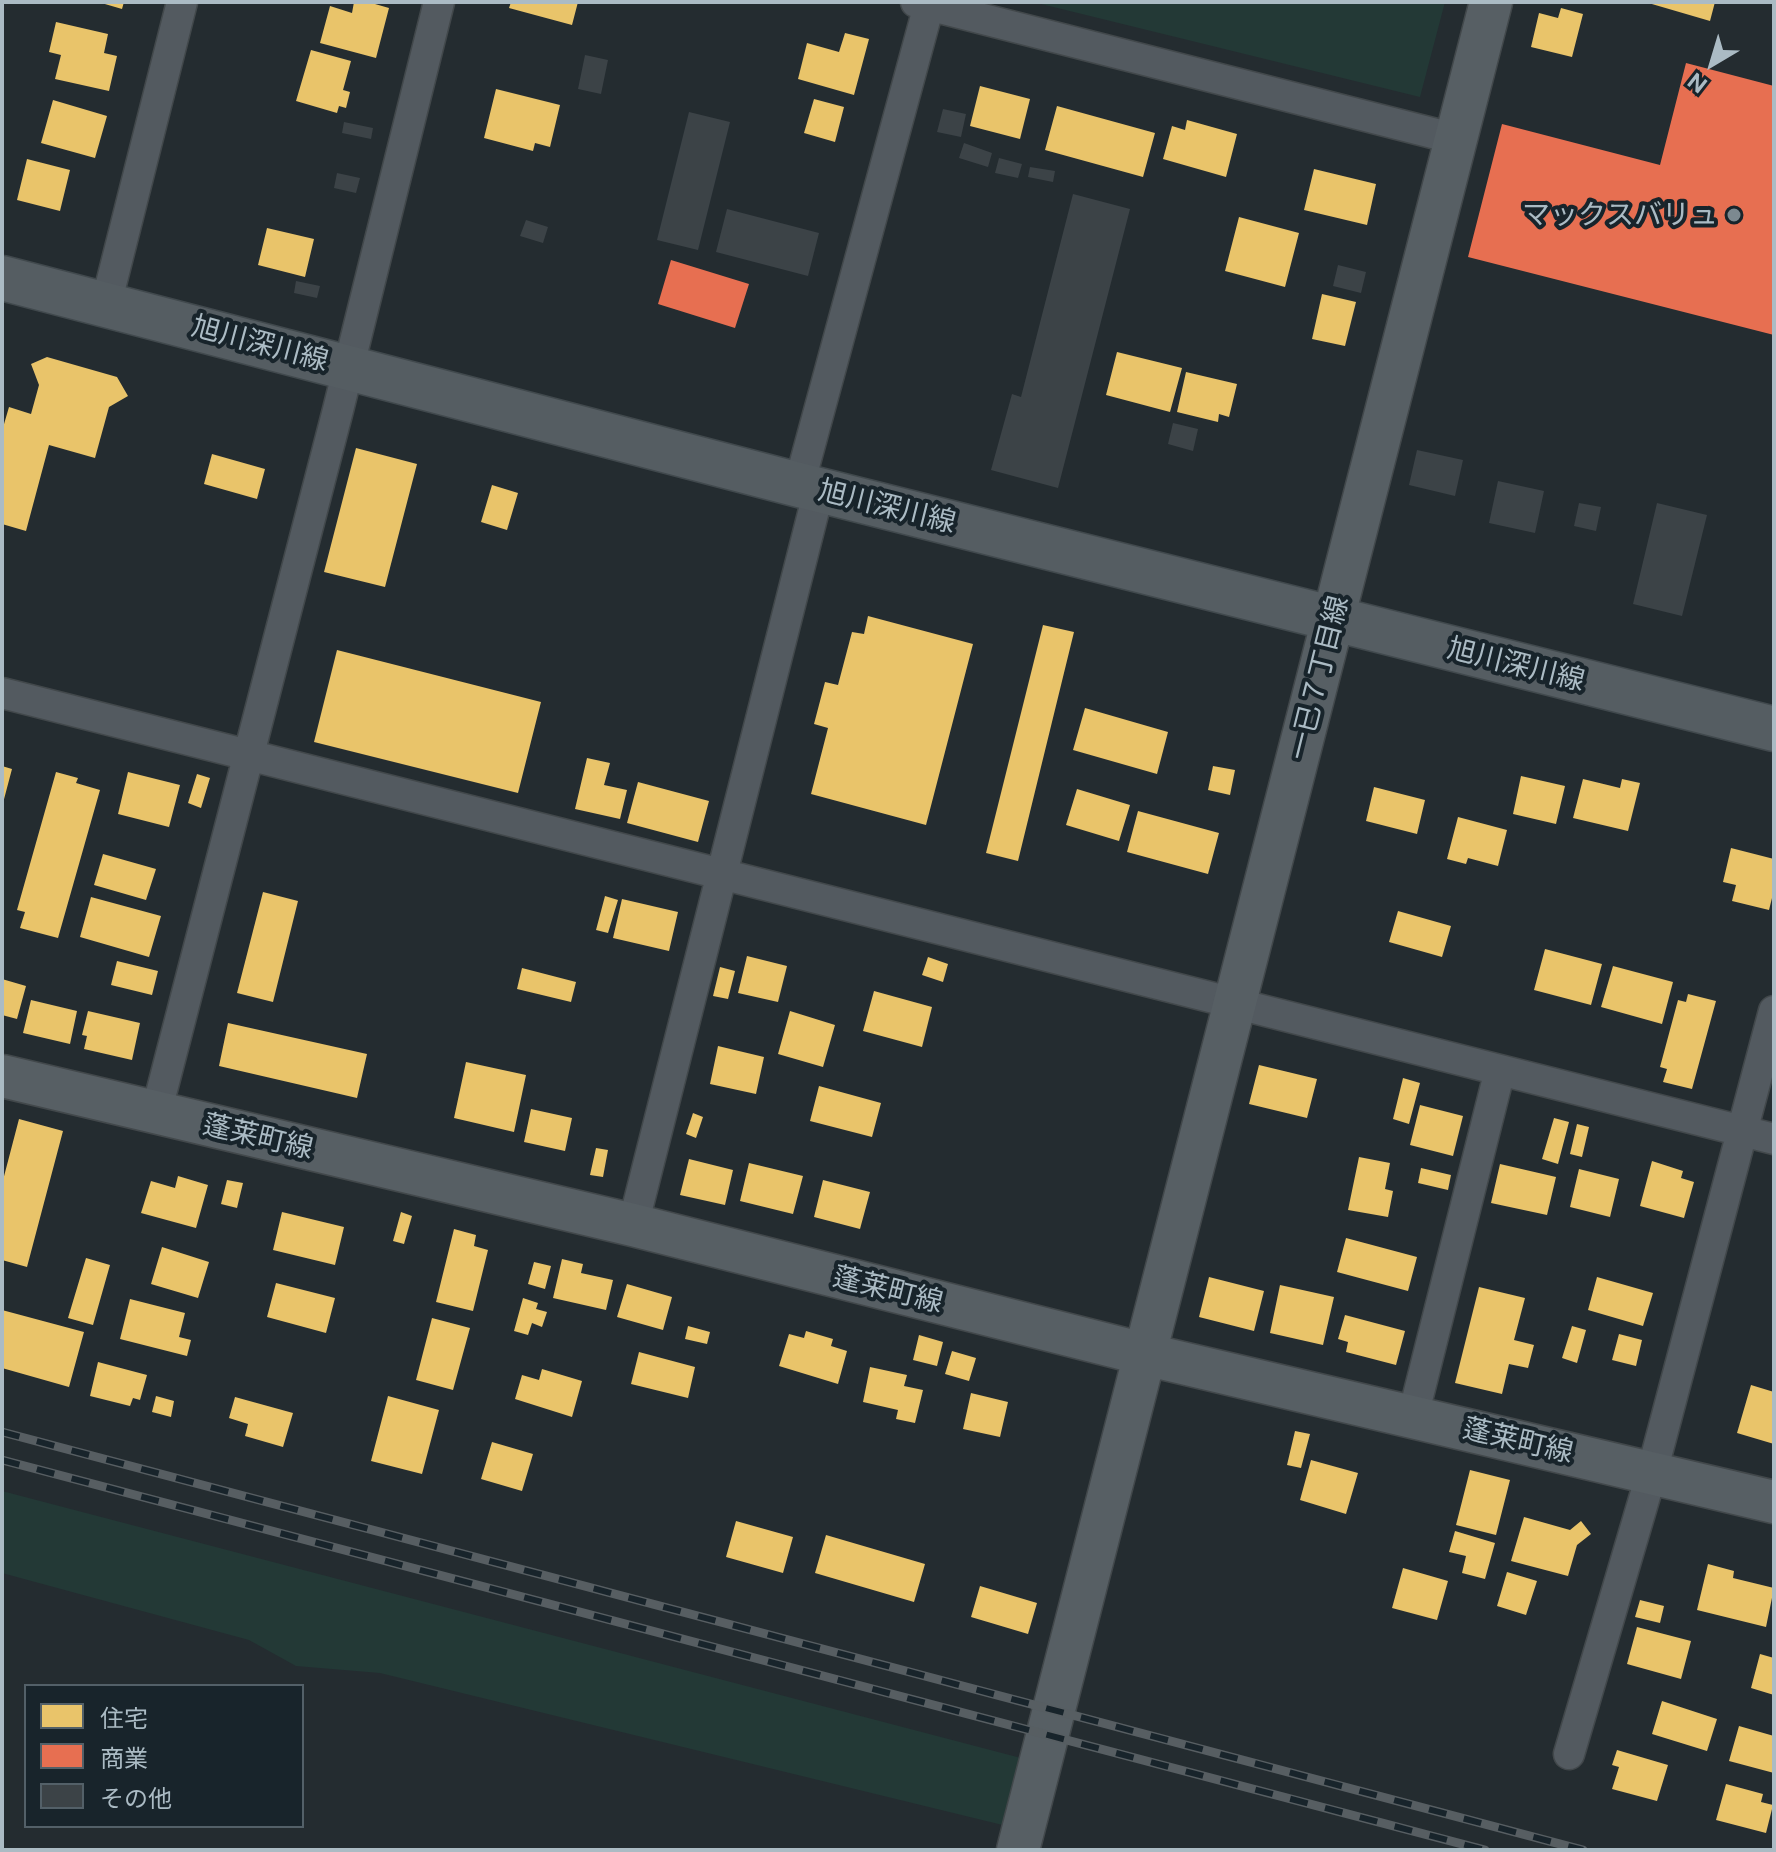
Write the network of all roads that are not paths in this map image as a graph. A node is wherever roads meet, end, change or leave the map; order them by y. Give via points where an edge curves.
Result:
1 (182, 2) edge
2 (439, 2) edge
3 (1491, 2) edge
4 (923, 4) edge
5 (1456, 139) junction
6 (2, 278) edge
7 (106, 304) junction
8 (349, 367) junction
9 (809, 488) junction
10 (1334, 620) junction
11 (2, 693) edge
12 (1774, 729) edge
13 (249, 755) junction
14 (724, 874) junction
15 (1235, 1003) junction
16 (1774, 1011) edge
17 (1500, 1070) junction
18 (2, 1076) edge
19 (156, 1113) junction
20 (1742, 1131) junction
21 (1774, 1139) edge
22 (633, 1225) junction
23 (1144, 1354) junction
24 (1413, 1416) junction
25 (1652, 1472) junction
26 (1774, 1502) edge
27 (1569, 1754) dead end
28 (1018, 1850) edge

1 - 7 street
2 - 8 street
3 - 5 street, 一已７丁目線
4 - 5 street
4 - 9 street
5 - 10 street, 一已７丁目線
6 - 7 main road, 旭川深川線
7 - 8 main road, 旭川深川線
8 - 9 main road, 旭川深川線
8 - 13 street
9 - 10 main road, 旭川深川線
9 - 14 street
10 - 12 main road, 旭川深川線
10 - 15 street, 一已７丁目線
11 - 13 street
13 - 14 street
13 - 19 street
14 - 15 street
14 - 22 street
15 - 17 street
15 - 23 street, 一已７丁目線
16 - 20 street
17 - 20 street
17 - 24 street
18 - 19 street, 蓬莱町線
19 - 22 street, 蓬莱町線
20 - 21 street
20 - 25 street
22 - 23 street, 蓬莱町線
23 - 24 street, 蓬莱町線
23 - 28 street, 一已７丁目線
24 - 25 street, 蓬莱町線
25 - 26 street, 蓬莱町線
25 - 27 street

